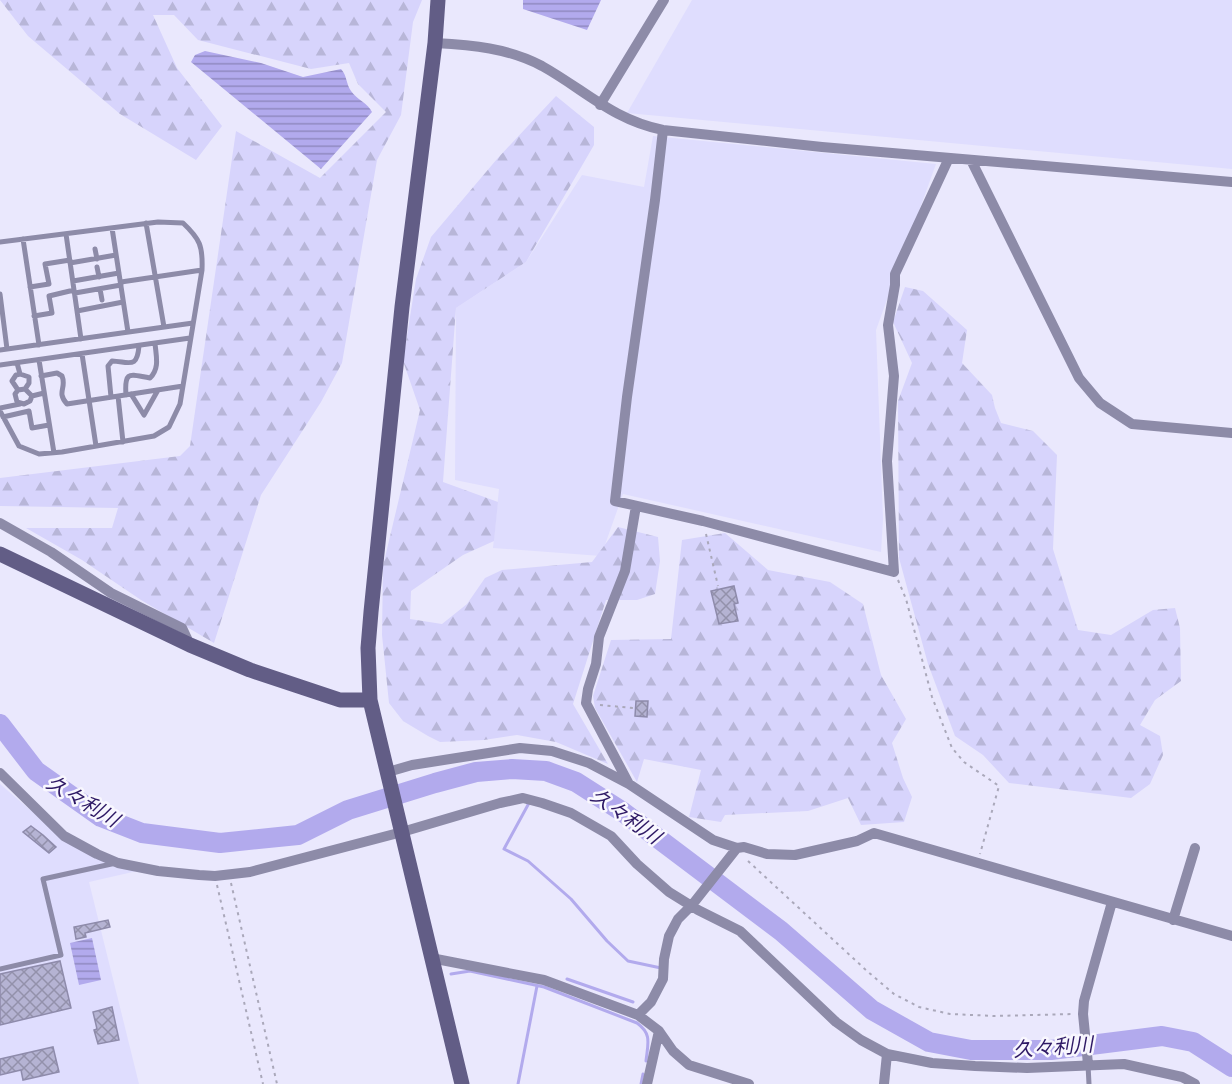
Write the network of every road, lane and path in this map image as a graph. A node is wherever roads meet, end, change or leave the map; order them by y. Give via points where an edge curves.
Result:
1 (438, 0) edge
2 (664, 0) edge
3 (435, 43) junction
4 (600, 105) junction
5 (663, 130) junction
6 (949, 158) junction
7 (971, 160) junction
8 (1232, 182) edge
9 (146, 223) junction
10 (112, 228) junction
11 (66, 234) junction
12 (23, 239) junction
13 (0, 242) edge
14 (94, 249) dead end
15 (116, 255) junction
16 (97, 259) junction
17 (70, 262) junction
18 (97, 267) dead end
19 (202, 270) junction
20 (119, 273) junction
21 (99, 277) junction
22 (155, 277) junction
23 (73, 281) junction
24 (121, 284) junction
25 (30, 287) junction
26 (100, 289) junction
27 (74, 292) junction
28 (0, 294) edge
29 (123, 302) junction
30 (102, 303) junction
31 (77, 311) junction
32 (104, 315) dead end
33 (34, 316) junction
34 (193, 323) junction
35 (164, 327) junction
36 (128, 332) junction
37 (190, 338) junction
38 (81, 339) junction
39 (155, 343) junction
40 (39, 345) junction
41 (139, 346) junction
42 (7, 349) junction
43 (0, 350) edge
44 (82, 354) junction
45 (39, 360) junction
46 (17, 363) junction
47 (0, 365) edge
48 (20, 374) junction
49 (41, 377) junction
50 (29, 380) junction
51 (183, 386) junction
52 (22, 389) junction
53 (158, 390) junction
54 (44, 393) junction
55 (129, 395) junction
56 (32, 396) junction
57 (118, 396) junction
58 (111, 397) junction
59 (89, 401) junction
60 (20, 404) junction
61 (1, 412) edge
62 (49, 425) junction
63 (1232, 433) edge
64 (123, 442) junction
65 (96, 446) junction
66 (54, 453) junction
67 (636, 506) junction
68 (703, 521) junction
69 (0, 523) edge
70 (0, 554) edge
71 (894, 572) junction
72 (718, 586) dead end
73 (190, 645) junction
74 (370, 699) junction
75 (586, 703) junction
76 (633, 708) dead end
77 (388, 772) junction
78 (0, 773) edge
79 (629, 784) junction
80 (402, 832) junction
81 (743, 848) junction
82 (1195, 848) dead end
83 (118, 863) junction
84 (977, 864) junction
85 (229, 874) junction
86 (214, 876) junction
87 (1112, 902) junction
88 (692, 905) junction
89 (1173, 920) junction
90 (1232, 936) edge
91 (431, 958) junction
92 (0, 969) edge
93 (638, 1015) junction
94 (1083, 1017) junction
95 (659, 1031) junction
96 (887, 1054) junction
97 (1088, 1062) junction
98 (263, 1084) edge
99 (277, 1084) edge
100 (462, 1084) edge
101 (647, 1084) edge
102 (749, 1084) edge
103 (884, 1084) edge
104 (1089, 1084) edge
105 (1195, 1084) edge

1 - 3 street
2 - 4 street
3 - 4 street via 507,51 541,66
3 - 74 street via 402,307 370,621
4 - 5 street via 641,126
5 - 6 street
5 - 67 street via 615,501
6 - 7 street
6 - 71 street via 895,274 888,325 894,375 887,460
7 - 8 street
7 - 63 street via 1079,378 1100,403 1132,424
9 - 10 lane
9 - 19 lane via 183,223 197,236 203,252
9 - 22 lane
10 - 11 lane
10 - 15 lane
11 - 12 lane
11 - 17 lane
12 - 13 lane
12 - 25 lane
14 - 16 lane
15 - 16 lane
15 - 20 lane
16 - 17 lane
17 - 23 lane
17 - 25 lane via 45,264 49,284
18 - 21 lane
19 - 22 lane
19 - 34 lane
20 - 21 lane
20 - 24 lane
21 - 23 lane
22 - 24 lane
22 - 35 lane
23 - 27 lane
24 - 26 lane
24 - 29 lane
25 - 33 lane
26 - 27 lane
26 - 30 lane
27 - 31 lane
27 - 33 lane via 49,296 52,313
28 - 42 lane
29 - 30 lane
29 - 36 lane
30 - 31 lane
30 - 32 lane
31 - 38 lane
33 - 40 lane
34 - 35 lane
34 - 37 lane
35 - 36 lane
36 - 38 lane
37 - 39 lane
37 - 51 lane
38 - 40 lane
39 - 41 lane
39 - 55 lane via 156,373 150,378 135,374 128,377 125,382
40 - 42 lane
41 - 44 lane
41 - 58 lane via 133,363 112,362 108,366
42 - 43 lane
44 - 45 lane
44 - 59 lane
45 - 46 lane
45 - 49 lane
46 - 47 lane
46 - 48 lane
48 - 50 lane via 27,375
48 - 52 lane via 12,381
49 - 50 lane
49 - 54 lane
49 - 59 lane via 57,373 62,376 62,399 67,404
50 - 52 lane
51 - 53 lane
51 - 64 lane via 169,427 154,436
52 - 56 lane
52 - 60 lane via 15,394
53 - 55 lane
53 - 55 lane via 144,415
54 - 56 lane
54 - 62 lane
55 - 57 lane
56 - 60 lane
57 - 58 lane
57 - 64 lane
58 - 59 lane
59 - 65 lane
60 - 61 lane
61 - 62 lane via 29,411 32,428
61 - 66 lane via 19,446 39,454
62 - 66 lane
64 - 65 lane
65 - 66 lane
67 - 68 street
67 - 75 street via 625,571 599,637
68 - 71 street
68 - 72 path
69 - 73 street via 111,593 182,628
70 - 73 street
71 - 84 path via 906,599 932,697 952,748 964,762 999,786
73 - 74 street via 340,700
74 - 77 street
75 - 76 path
75 - 79 street
77 - 79 street via 520,748 552,751 589,763
77 - 80 street
78 - 83 street via 64,836
79 - 81 street via 713,840
80 - 85 street via 250,872
80 - 88 street via 523,798 542,802 611,836 669,892
80 - 91 street
81 - 84 street via 795,855 857,841 874,833
81 - 88 street
81 - 94 path via 745,857 894,994 950,1014
82 - 89 street
83 - 86 street
83 - 92 lane via 43,879 60,955
84 - 87 street
85 - 86 street
85 - 99 path
86 - 98 path
87 - 89 street
87 - 94 street
88 - 93 street via 669,936 663,979 651,1002
88 - 96 street via 740,931 836,1022
89 - 90 street
91 - 93 street via 544,980
91 - 100 street
93 - 95 street
94 - 97 street
95 - 101 street
95 - 102 street via 689,1065
96 - 97 street via 975,1066 1027,1068
96 - 103 street
97 - 104 lane
97 - 105 street via 1134,1066 1182,1077

